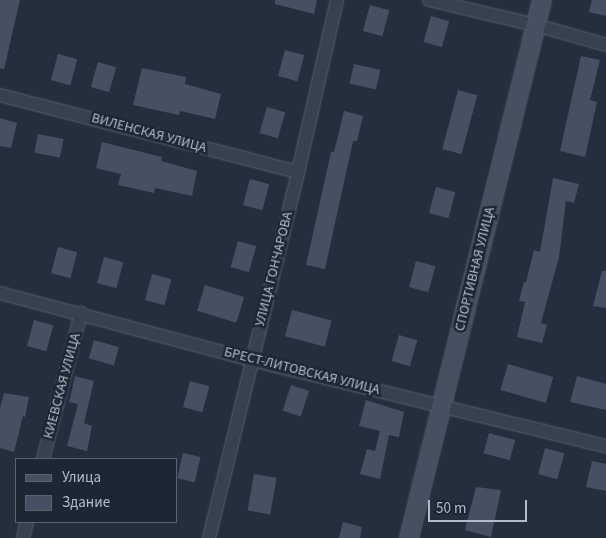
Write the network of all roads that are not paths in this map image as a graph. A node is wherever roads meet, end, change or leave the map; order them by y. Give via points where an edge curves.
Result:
1 (337, 0) edge
2 (429, 0) edge
3 (542, 0) edge
4 (536, 25) junction
5 (606, 45) edge
6 (0, 95) edge
7 (298, 172) junction
8 (0, 293) edge
9 (81, 313) junction
10 (252, 360) junction
11 (442, 405) junction
12 (606, 446) edge
13 (43, 458) edge
14 (27, 523) edge
15 (23, 538) edge
16 (208, 538) edge
17 (409, 538) edge

1 - 7 street, УЛИЦА ГОНЧАРОВА
2 - 4 street
3 - 4 street, СПОРТИВНАЯ УЛИЦА
4 - 5 street
4 - 11 street, СПОРТИВНАЯ УЛИЦА
6 - 7 street, ВИЛЕНСКАЯ УЛИЦА
7 - 10 street, УЛИЦА ГОНЧАРОВА
8 - 9 street, БРЕСТ-ЛИТОВСКАЯ УЛИЦА
9 - 10 street, БРЕСТ-ЛИТОВСКАЯ УЛИЦА
9 - 13 street, КИЕВСКАЯ УЛИЦА
10 - 11 street, БРЕСТ-ЛИТОВСКАЯ УЛИЦА
10 - 16 street, УЛИЦА ГОНЧАРОВА
11 - 12 street, БРЕСТ-ЛИТОВСКАЯ УЛИЦА
11 - 17 street, СПОРТИВНАЯ УЛИЦА
14 - 15 street

